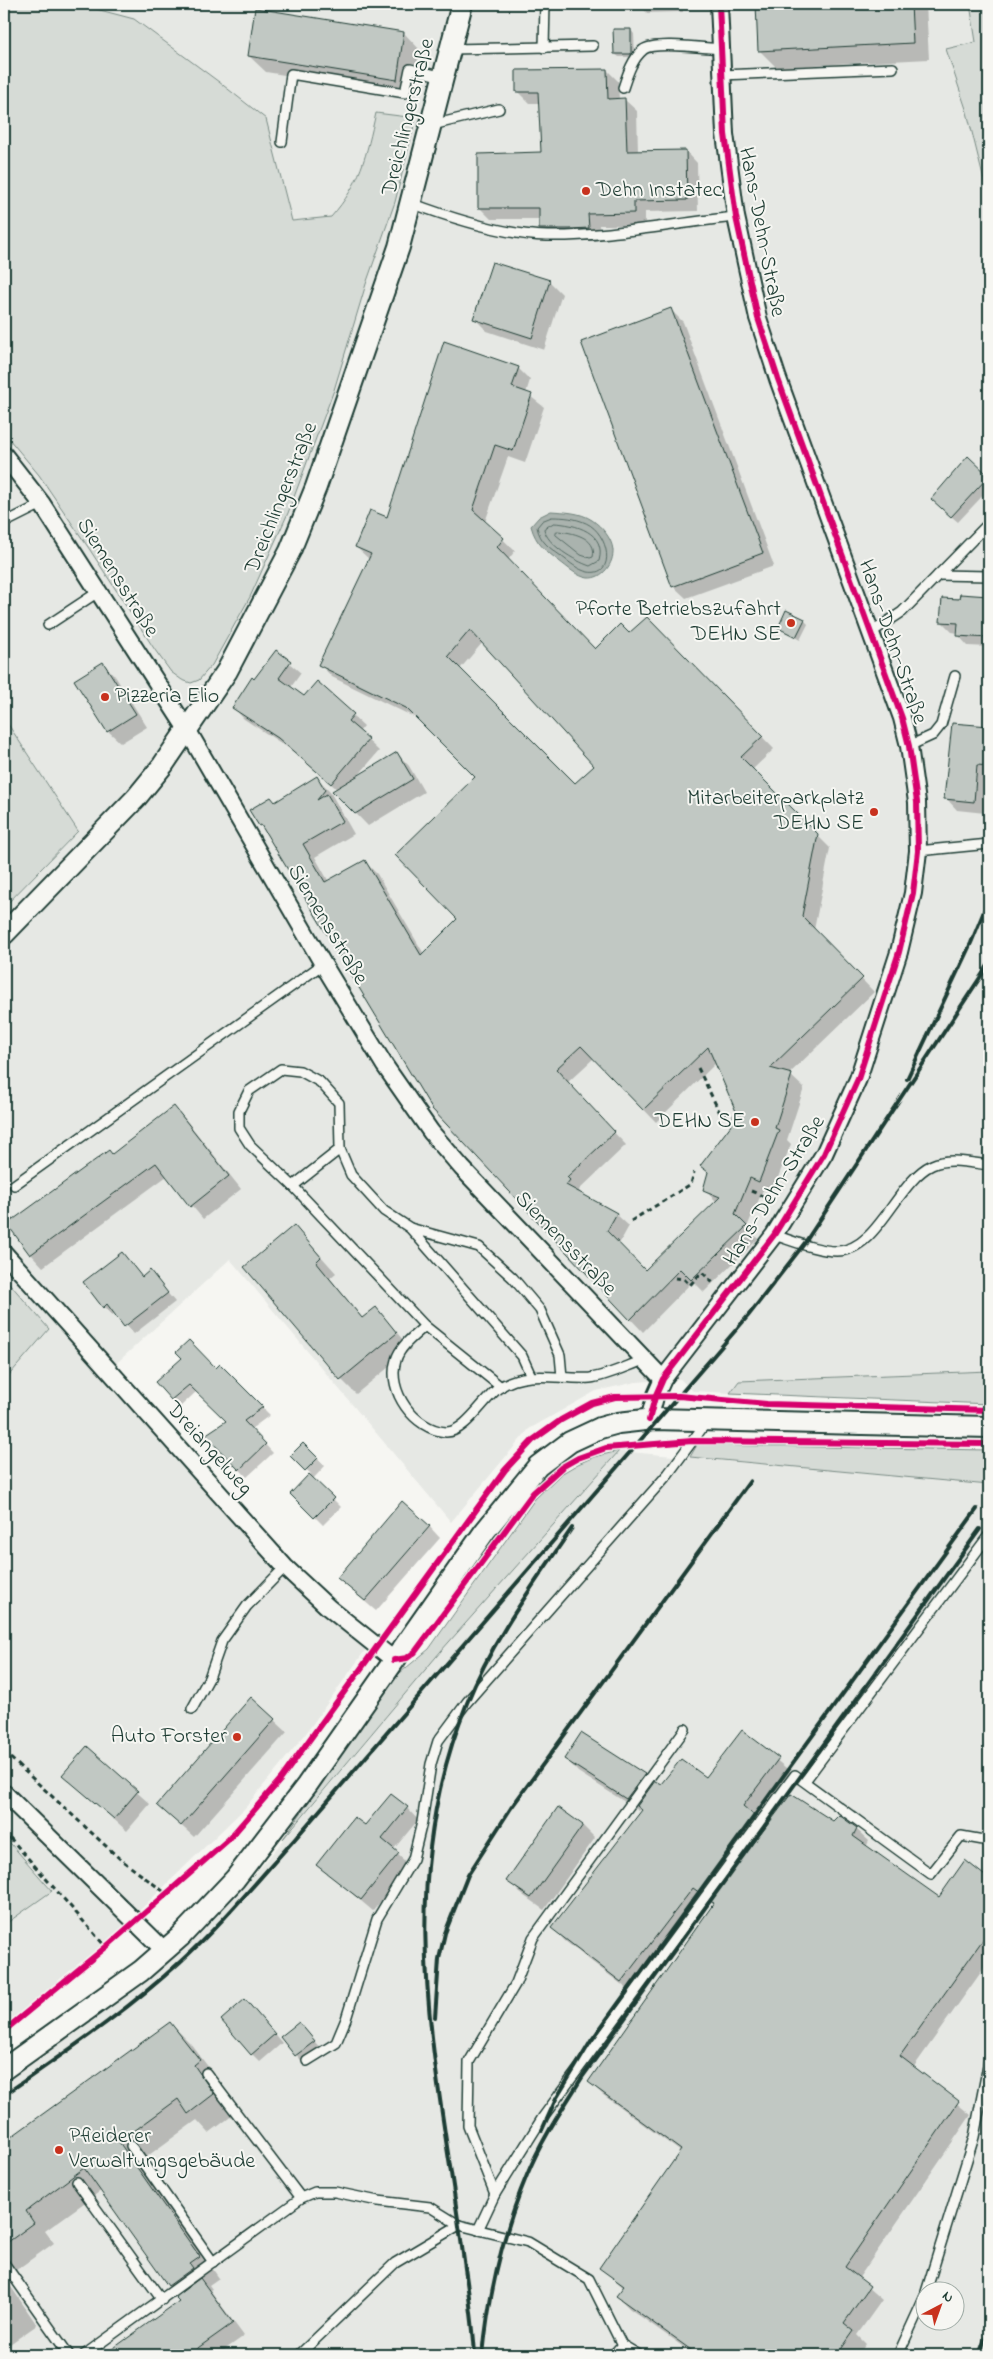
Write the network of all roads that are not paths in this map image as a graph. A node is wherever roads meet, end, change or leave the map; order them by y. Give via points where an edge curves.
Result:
1 (462, 4) edge
2 (546, 4) edge
3 (719, 4) edge
4 (593, 46) dead end
5 (544, 48) junction
6 (450, 49) junction
7 (720, 49) junction
8 (893, 68) dead end
9 (722, 75) junction
10 (444, 77) junction
11 (624, 88) dead end
12 (499, 109) dead end
13 (432, 125) junction
14 (282, 142) dead end
15 (411, 203) junction
16 (736, 217) junction
17 (4, 455) edge
18 (42, 504) junction
19 (4, 523) edge
20 (985, 527) dead end
21 (938, 575) junction
22 (989, 576) edge
23 (98, 592) junction
24 (48, 625) dead end
25 (872, 632) junction
26 (955, 676) dead end
27 (188, 731) junction
28 (909, 746) junction
29 (989, 844) edge
30 (918, 851) junction
31 (4, 934) edge
32 (323, 964) junction
33 (340, 1149) junction
34 (989, 1165) edge
35 (14, 1185) dead end
36 (293, 1186) junction
37 (410, 1228) junction
38 (774, 1235) junction
39 (4, 1253) edge
40 (425, 1326) junction
41 (644, 1360) junction
42 (530, 1376) junction
43 (562, 1377) junction
44 (663, 1379) junction
45 (501, 1387) junction
46 (649, 1420) junction
47 (708, 1420) junction
48 (989, 1427) edge
49 (989, 1535) edge
50 (285, 1567) junction
51 (394, 1660) junction
52 (192, 1710) dead end
53 (685, 1729) dead end
54 (805, 1781) junction
55 (4, 1793) edge
56 (989, 1841) edge
57 (165, 1951) junction
58 (989, 2060) edge
59 (307, 2061) dead end
60 (4, 2069) edge
61 (206, 2073) dead end
62 (131, 2146) dead end
63 (77, 2182) dead end
64 (495, 2194) junction
65 (301, 2198) junction
66 (459, 2225) junction
67 (478, 2230) junction
68 (213, 2262) junction
69 (4, 2263) edge
70 (929, 2282) edge
71 (162, 2300) junction
72 (916, 2315) edge
73 (622, 2345) junction
74 (69, 2355) edge
75 (84, 2355) edge
76 (299, 2355) edge
77 (613, 2355) edge
78 (639, 2355) edge
79 (898, 2355) edge

1 - 6 street, Dreichlingerstraße
2 - 5 lane
3 - 7 street, Hans-Dehn-Straße
4 - 5 lane
5 - 6 lane
6 - 10 street, Dreichlingerstraße
7 - 9 street, Hans-Dehn-Straße
7 - 11 lane via 648,47 633,63
8 - 9 lane
9 - 16 street, Hans-Dehn-Straße via 725,134
10 - 13 street, Dreichlingerstraße
10 - 14 lane via 410,68 405,93 291,74
12 - 13 lane
13 - 15 street, Dreichlingerstraße
15 - 16 lane via 506,230 547,236
15 - 27 street, Dreichlingerstraße via 399,247 316,487 290,551 227,671
16 - 25 street, Hans-Dehn-Straße via 758,318 772,361
17 - 18 street, Siemensstraße
18 - 19 lane
18 - 23 street, Siemensstraße
20 - 21 lane
21 - 22 lane
21 - 25 lane via 902,612
23 - 24 lane
23 - 27 street, Siemensstraße
25 - 28 street, Hans-Dehn-Straße
26 - 28 lane via 941,725 933,735
27 - 31 street, Dreichlingerstraße via 136,798
27 - 32 street, Siemensstraße
28 - 30 street, Hans-Dehn-Straße via 917,802
29 - 30 lane
30 - 38 street, Hans-Dehn-Straße via 913,893 899,952 855,1088 824,1154
32 - 35 lane
32 - 41 street, Siemensstraße via 394,1080 431,1132
33 - 36 lane
33 - 36 lane via 339,1103 320,1082 300,1071 281,1069 249,1091 240,1111 239,1128 250,1145
33 - 37 lane via 351,1175 384,1211
34 - 38 lane via 950,1161 932,1165 917,1177 875,1228 848,1250 836,1251
36 - 40 lane
37 - 42 lane via 522,1356
37 - 43 lane via 479,1247 513,1278 540,1310 560,1355
38 - 44 street, Hans-Dehn-Straße
39 - 50 street, Dreiangelweg
40 - 45 lane
40 - 45 lane via 409,1340 396,1360 395,1386 406,1408 428,1428 448,1433 460,1428
41 - 43 lane via 592,1378
41 - 44 street, Siemensstraße
42 - 43 lane
42 - 45 lane
44 - 46 street, Hans-Dehn-Straße
46 - 47 street
46 - 51 street via 600,1428 570,1442 538,1466 499,1512
47 - 48 street
47 - 59 lane via 668,1474 467,1702 438,1741 413,1859 377,1919 336,2044
49 - 54 lane
50 - 51 street, Dreiangelweg via 329,1608
50 - 52 lane via 246,1606 222,1641 209,1678
51 - 57 street via 261,1849
53 - 64 lane via 533,1938 516,1983 469,2062 468,2126
54 - 56 lane via 931,1874 960,1836
54 - 64 lane via 795,1774 543,2117
55 - 57 street
57 - 60 street
58 - 70 lane via 974,2137
61 - 65 lane
62 - 68 lane
63 - 71 lane
64 - 67 lane
65 - 66 lane via 315,2192 335,2192 430,2207
65 - 68 lane
66 - 67 lane
66 - 76 lane via 395,2263
67 - 73 lane via 528,2242 589,2279
68 - 71 lane
69 - 74 lane
71 - 75 lane
72 - 79 lane
73 - 77 lane
73 - 78 lane

